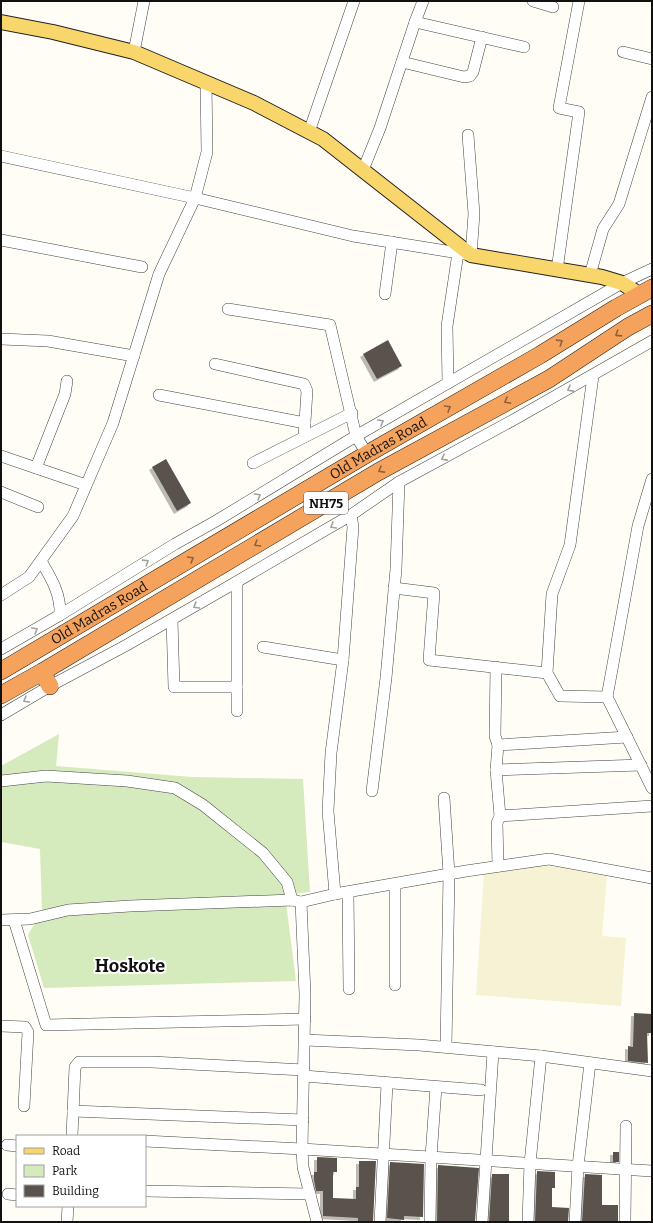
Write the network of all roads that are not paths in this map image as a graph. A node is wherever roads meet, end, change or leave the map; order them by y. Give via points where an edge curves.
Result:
1 (144, 1) edge
2 (354, 1) edge
3 (423, 1) edge
4 (533, 1) edge
5 (579, 1) edge
6 (553, 7) dead end
7 (1, 22) edge
8 (415, 22) junction
9 (482, 37) junction
10 (524, 47) dead end
11 (134, 52) junction
12 (622, 52) dead end
13 (652, 59) edge
14 (402, 62) junction
15 (206, 82) junction
16 (652, 97) edge
17 (309, 132) junction
18 (468, 135) dead end
19 (1, 156) edge
20 (363, 170) junction
21 (195, 198) junction
22 (1, 240) edge
23 (392, 242) junction
24 (465, 254) junction
25 (142, 267) dead end
26 (652, 269) edge
27 (557, 270) junction
28 (590, 275) junction
29 (622, 283) junction
30 (646, 291) edge
31 (385, 294) dead end
32 (228, 309) dead end
33 (652, 314) edge
34 (1, 339) edge
35 (652, 341) edge
36 (134, 356) junction
37 (215, 364) dead end
38 (593, 376) junction
39 (67, 381) dead end
40 (448, 383) junction
41 (159, 395) dead end
42 (352, 413) junction
43 (305, 423) junction
44 (356, 436) junction
45 (304, 437) junction
46 (367, 454) junction
47 (1, 456) edge
48 (253, 463) dead end
49 (36, 468) junction
50 (652, 479) edge
51 (399, 482) junction
52 (86, 485) junction
53 (1, 492) edge
54 (38, 507) dead end
55 (351, 515) junction
56 (40, 561) junction
57 (237, 582) junction
58 (394, 588) junction
59 (1, 595) edge
60 (60, 615) junction
61 (172, 620) junction
62 (263, 647) dead end
63 (1, 649) edge
64 (343, 660) junction
65 (496, 667) junction
66 (1, 671) edge
67 (547, 673) junction
68 (46, 679) junction
69 (237, 686) junction
70 (1, 695) edge
71 (607, 697) junction
72 (237, 710) dead end
73 (1, 715) edge
74 (627, 737) junction
75 (498, 745) junction
76 (641, 765) junction
77 (496, 770) junction
78 (1, 781) edge
79 (652, 788) edge
80 (372, 791) dead end
81 (444, 798) dead end
82 (652, 806) edge
83 (500, 816) junction
84 (498, 866) junction
85 (450, 874) junction
86 (652, 878) edge
87 (395, 884) junction
88 (348, 892) junction
89 (335, 894) junction
90 (296, 901) junction
91 (1, 920) edge
92 (14, 920) junction
93 (395, 985) dead end
94 (349, 990) dead end
95 (305, 1019) junction
96 (1, 1026) edge
97 (305, 1040) junction
98 (446, 1047) junction
99 (493, 1052) junction
100 (541, 1056) junction
101 (590, 1063) junction
102 (652, 1071) edge
103 (304, 1073) junction
104 (387, 1084) junction
105 (436, 1087) junction
106 (481, 1090) dead end
107 (24, 1106) dead end
108 (73, 1111) junction
109 (303, 1120) junction
110 (626, 1126) dead end
111 (72, 1135) edge
112 (146, 1142) edge
113 (302, 1149) junction
114 (383, 1154) junction
115 (431, 1157) junction
116 (486, 1160) junction
117 (530, 1163) junction
118 (578, 1166) junction
119 (626, 1169) junction
120 (652, 1171) edge
121 (146, 1191) edge
122 (310, 1194) junction
123 (68, 1207) edge
124 (68, 1222) edge
125 (317, 1222) edge
126 (380, 1222) edge
127 (430, 1222) edge
128 (482, 1222) edge
129 (528, 1222) edge
130 (575, 1222) edge
131 (625, 1222) edge

1 - 11 street
2 - 17 street
3 - 8 street
4 - 6 street
5 - 27 street via 559,108 578,112
7 - 11 main road
8 - 9 street
8 - 14 street
9 - 10 street
9 - 14 street via 470,76 464,77
11 - 15 main road
12 - 13 street
14 - 20 street
15 - 17 main road via 254,103
15 - 21 street via 207,152
16 - 28 street via 619,204 603,229
17 - 20 main road via 323,139
18 - 24 street via 474,214
19 - 21 street
20 - 24 main road
21 - 23 street via 353,236
21 - 36 street via 159,274
22 - 25 street
23 - 24 street
23 - 31 street
24 - 27 main road
24 - 40 street via 447,326
26 - 29 street
27 - 28 main road
28 - 29 main road
29 - 30 main road
29 - 40 street
46 -> 30 highway, Old Madras Road / NH75
32 - 42 street via 330,325
33 -> 68 highway, Old Madras Road / NH75 via 549,379 378,472
34 - 36 street via 48,341
35 - 38 street
36 - 52 street via 113,423
37 - 43 street via 304,384 307,391
38 -> 51 street
38 - 67 street via 570,545 552,594
39 - 49 street via 65,394
44 -> 40 street
41 - 43 street
42 - 44 street
42 - 45 street
43 - 45 street
44 - 46 street
60 -> 44 street
45 - 48 street
66 -> 46 highway, Old Madras Road / NH75
47 - 49 street
49 - 52 street
50 - 71 street via 638,526
51 - 55 street
51 - 58 street
52 - 56 street via 73,516
53 - 54 street
55 -> 57 street
55 - 64 street via 353,527
56 - 59 street via 29,578
56 - 60 street via 60,600
57 -> 61 street
57 - 69 street
58 - 65 street via 434,593 429,660
58 - 80 street
63 -> 60 street
61 - 68 street via 125,646
61 - 69 street via 174,687
62 - 64 street
64 - 89 street via 331,753 328,811
65 - 67 street
65 - 75 street via 495,736
67 - 71 street via 560,696
68 - 70 highway, Old Madras Road / NH75
68 -> 73 street
69 - 72 street
71 - 74 street
74 - 75 street
74 - 76 street
75 - 77 street
76 - 77 street
76 - 79 street
77 - 83 street
78 - 90 street via 46,776 127,781 175,788 203,805 263,853 286,882
81 - 85 street
82 - 83 street
83 - 84 street via 497,823
84 - 85 street
84 - 86 street via 549,859
85 - 87 street
85 - 98 street
87 - 88 street
87 - 93 street
88 - 89 street
88 - 94 street
89 - 90 street
90 - 92 street via 68,910
90 - 95 street
91 - 92 street
92 - 95 street via 46,1025
95 - 97 street
96 - 107 street via 25,1027 28,1032
97 - 98 street
97 - 103 street
98 - 99 street
99 - 100 street
99 - 116 street
100 - 101 street
100 - 117 street
101 - 102 street
101 - 118 street
103 - 104 street
103 - 108 street via 152,1062 78,1062 75,1067
103 - 109 street
104 - 105 street
104 - 114 street
105 - 106 street
105 - 115 street
108 - 109 street
108 - 111 street
109 - 113 street
110 - 119 street
112 - 113 street
113 - 114 street
113 - 122 street via 303,1167
114 - 115 street
114 - 126 street
115 - 116 street
115 - 127 street
116 - 117 street
116 - 128 street
117 - 118 street
117 - 129 street
118 - 119 street
118 - 130 street
119 - 120 street
119 - 131 street
121 - 122 street
122 - 125 street
123 - 124 street

